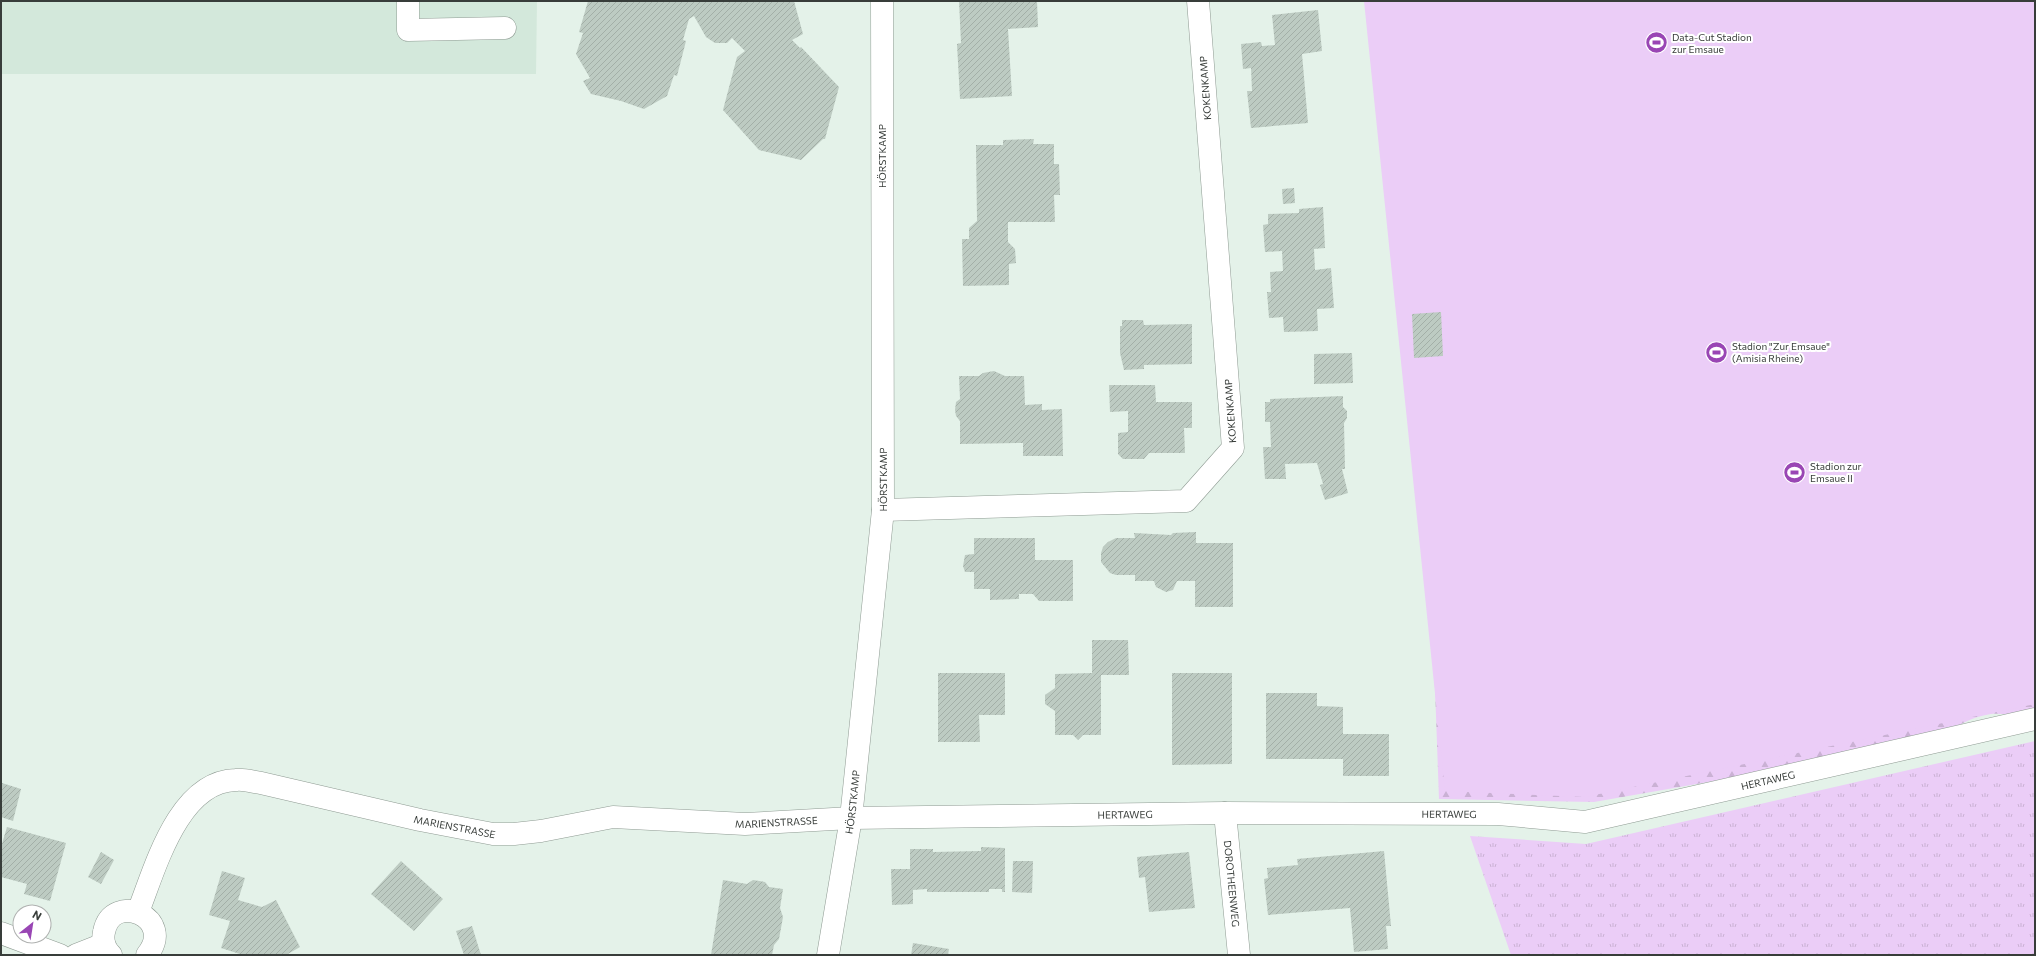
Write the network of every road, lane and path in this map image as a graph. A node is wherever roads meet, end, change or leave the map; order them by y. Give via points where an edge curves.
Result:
1 (408, 1) edge
2 (882, 1) edge
3 (1198, 1) edge
4 (505, 28) dead end
5 (883, 510) junction
6 (2035, 720) edge
7 (1225, 813) junction
8 (851, 818) junction
9 (138, 912) junction
10 (1, 933) edge
11 (107, 950) edge
12 (60, 955) edge
13 (76, 955) edge
14 (147, 955) edge
15 (828, 955) edge
16 (1239, 955) edge

1 - 4 street via 408,30
2 - 5 street, HÖRSTKAMP
3 - 5 street, KOKENKAMP via 1233,448 1186,501
5 - 8 street, HÖRSTKAMP
6 - 7 street, HERTAWEG via 1585,822 1498,814
7 - 8 street, HERTAWEG
7 - 16 street, DOROTHEENWEG
8 - 9 street, MARIENSTRASSE via 745,824 613,817 540,831 493,834 261,783 236,780 214,785 196,796 181,814 169,835
8 - 15 street, HÖRSTKAMP
9 - 11 street via 130,910 114,915 104,928
9 - 14 street via 146,916 155,932 152,950
10 - 12 street
11 - 13 street

